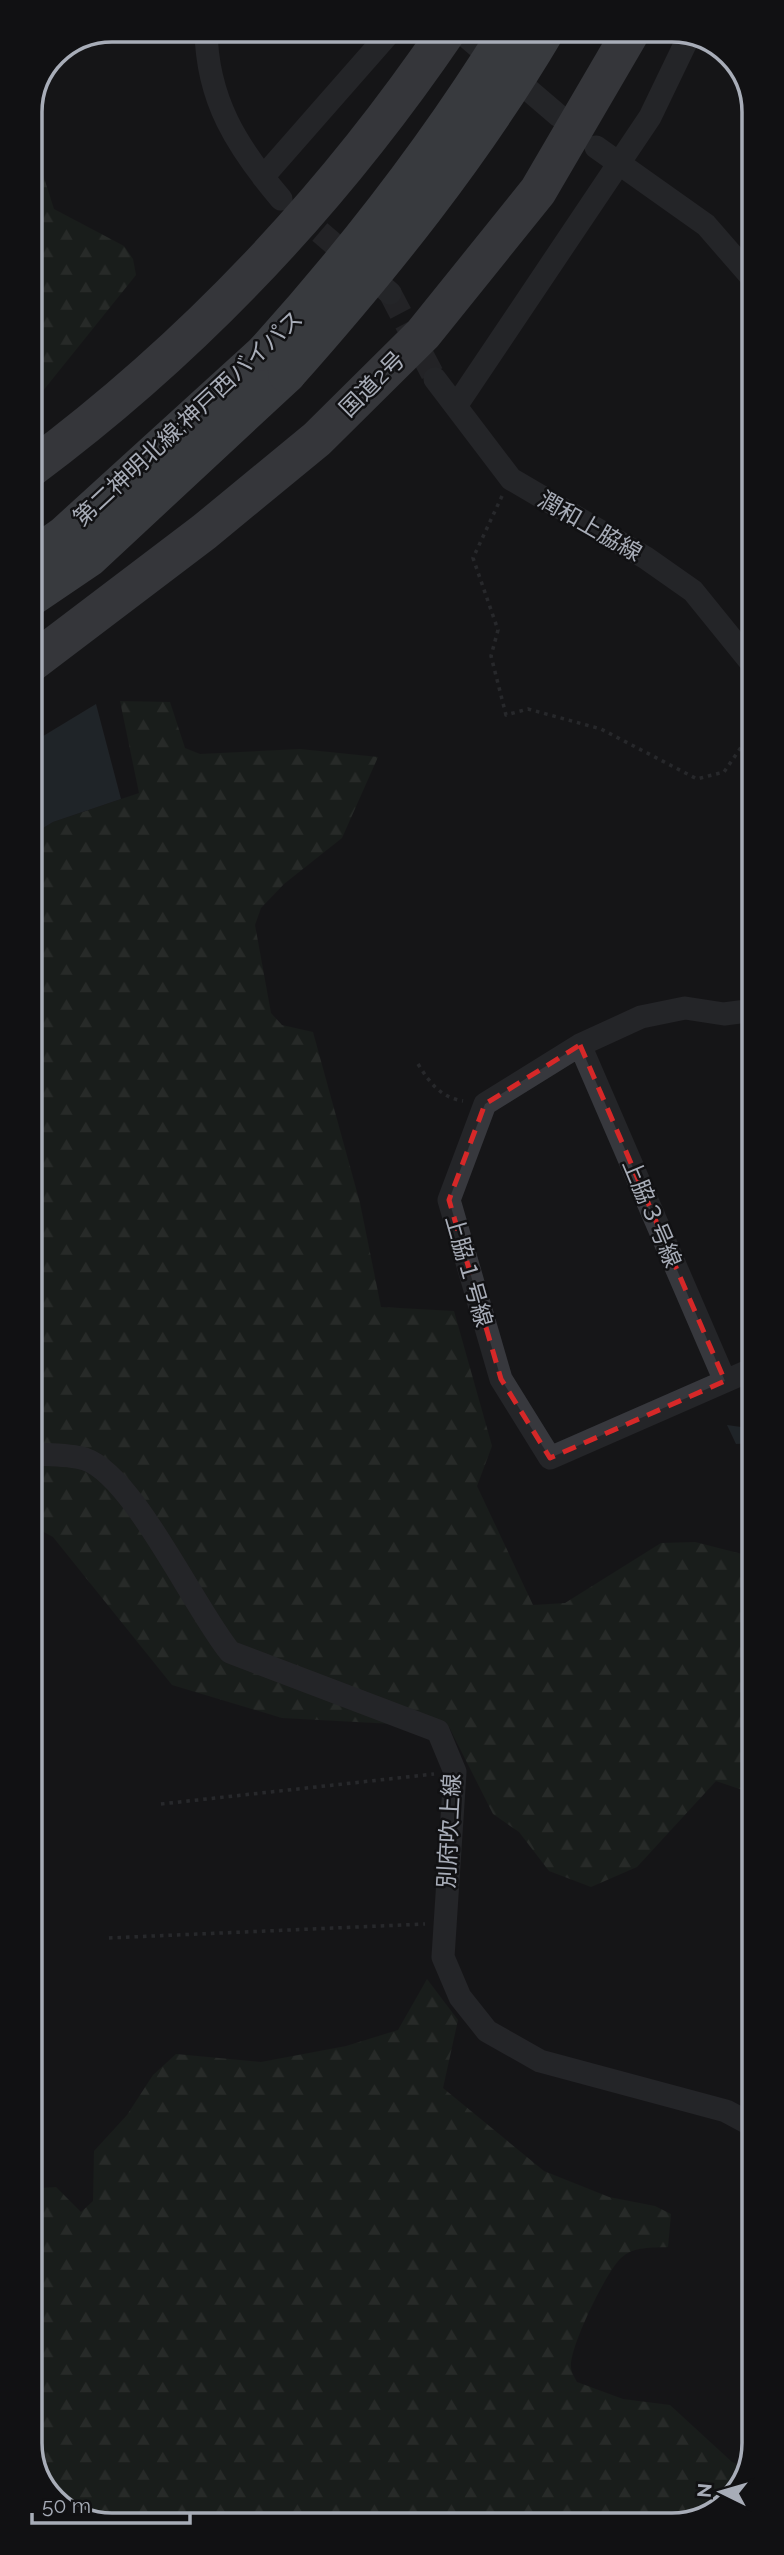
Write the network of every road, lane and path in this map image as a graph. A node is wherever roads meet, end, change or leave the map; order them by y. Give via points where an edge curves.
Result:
1 (206, 42) edge
2 (381, 42) edge
3 (451, 42) edge
4 (468, 42) edge
5 (501, 42) edge
6 (538, 42) edge
7 (625, 42) edge
8 (686, 43) edge
9 (559, 116) dead end
10 (596, 147) dead end
11 (616, 164) junction
12 (263, 177) junction
13 (281, 199) tunnel mouth
14 (342, 251) tunnel mouth
15 (742, 266) edge
16 (390, 293) tunnel mouth
17 (276, 363) junction
18 (435, 379) tunnel mouth
19 (456, 406) junction
20 (42, 460) edge
21 (511, 479) junction
22 (42, 551) edge
23 (42, 590) edge
24 (742, 651) edge
25 (42, 655) edge
26 (742, 746) edge
27 (742, 1012) edge
28 (580, 1045) junction
29 (418, 1065) dead end
30 (485, 1104) junction
31 (742, 1373) edge
32 (725, 1381) junction
33 (42, 1455) edge
34 (455, 1772) junction
35 (161, 1804) dead end
36 (443, 1923) junction
37 (109, 1938) dead end
38 (742, 2120) edge

1 - 12 street via 206,66 228,125
2 - 12 street
3 - 20 highway via 235,293 96,419
4 - 9 street
5 - 17 highway, 第二神明北線;神戸西バイパス, bridge via 409,182 334,276
6 - 17 highway, 第二神明北線;神戸西バイパス, bridge via 432,204 365,287
7 - 25 highway, 国道2号 via 538,191 423,334 317,439
8 - 11 street via 650,117
10 - 11 street
11 - 15 street via 706,225
11 - 19 street
12 - 13 street
14 - 16 street
17 - 22 highway, 第二神明北線;神戸西バイパス
17 - 23 highway, 第二神明北線;神戸西バイパス via 89,558
18 - 19 street, 潤和上脇線
19 - 21 street, 潤和上脇線
21 - 24 street, 潤和上脇線 via 693,590
21 - 26 path via 473,558 498,630 491,656 506,715 528,709 601,729 697,779 724,772
27 - 28 street via 685,1008 641,1017
28 - 30 street
28 - 32 street, 上脇３号線
29 - 30 path via 429,1083 448,1098
30 - 32 street, 上脇１号線 via 449,1200 501,1379 550,1458
31 - 32 street, 上脇１号線
33 - 34 street, 別府吹上線 via 86,1459 124,1488 230,1652 438,1731
34 - 35 path
34 - 36 street, 別府吹上線
36 - 37 path
36 - 38 street, 別府吹上線 via 443,1957 460,1997 487,2032 540,2061 726,2111

